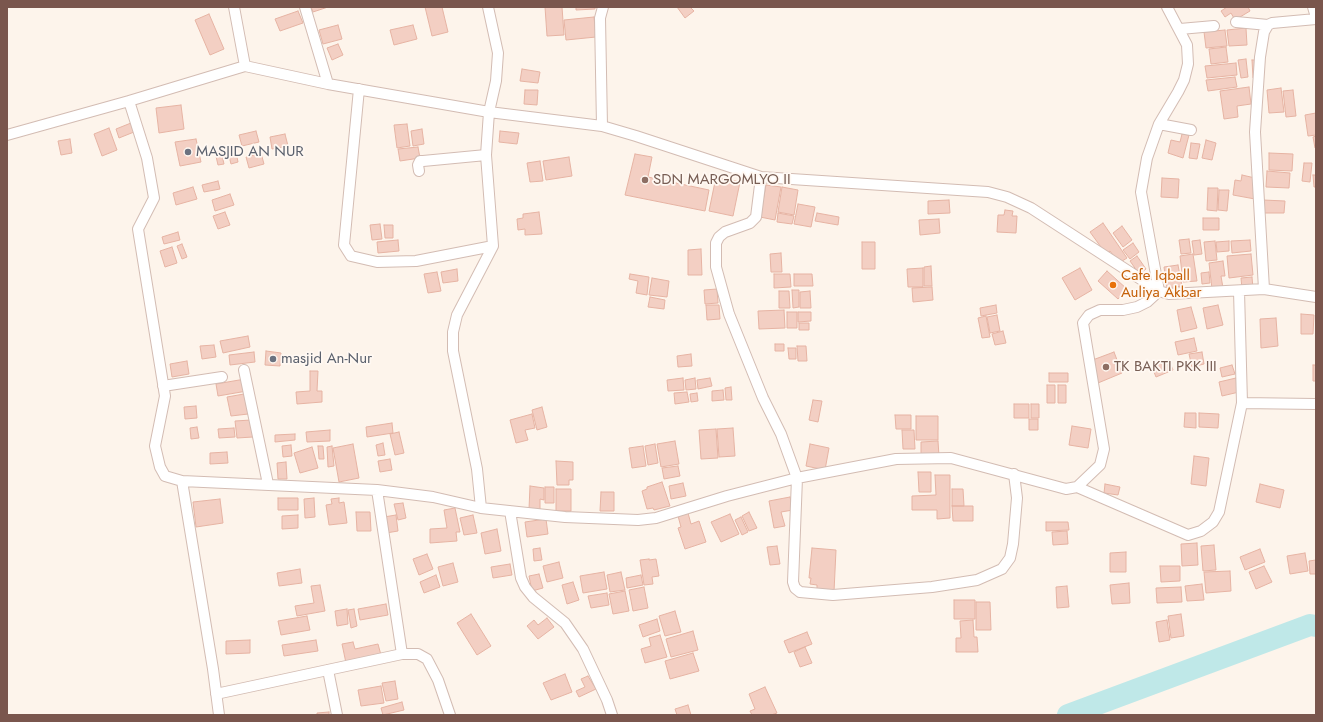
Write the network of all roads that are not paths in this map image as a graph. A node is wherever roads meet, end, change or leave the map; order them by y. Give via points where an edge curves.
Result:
1 (234, 7) edge
2 (305, 7) edge
3 (488, 7) edge
4 (603, 7) edge
5 (1167, 7) edge
6 (1313, 7) edge
7 (1316, 18) edge
8 (1236, 22) dead end
9 (1268, 25) junction
10 (1214, 26) dead end
11 (1180, 29) junction
12 (245, 66) junction
13 (328, 84) junction
14 (359, 89) junction
15 (129, 101) junction
16 (489, 112) junction
17 (1159, 124) junction
18 (602, 126) junction
19 (1191, 130) dead end
20 (7, 134) edge
21 (486, 154) junction
22 (419, 171) dead end
23 (761, 177) junction
24 (493, 246) junction
25 (1264, 289) junction
26 (1159, 291) junction
27 (1239, 291) junction
28 (1316, 297) edge
29 (244, 370) dead end
30 (222, 377) dead end
31 (163, 386) junction
32 (1242, 403) junction
33 (1315, 404) dead end
34 (1014, 474) junction
35 (797, 478) junction
36 (182, 481) junction
37 (268, 484) junction
38 (1077, 487) junction
39 (377, 490) junction
40 (481, 508) junction
41 (510, 511) junction
42 (402, 654) junction
43 (328, 670) junction
44 (216, 694) junction
45 (219, 715) edge
46 (337, 715) edge
47 (450, 715) edge
48 (612, 715) edge

1 - 12 street
2 - 13 street
3 - 16 street via 498,53 496,81
4 - 18 street via 600,18
5 - 11 street
6 - 7 street
7 - 9 street
8 - 9 street
9 - 25 street via 1264,32 1260,57 1256,132
10 - 11 street
11 - 17 street via 1187,45 1187,71
12 - 13 street
12 - 15 street
13 - 14 street
14 - 16 street
14 - 24 street via 344,245 350,256 377,262 416,261
15 - 20 street
15 - 31 street via 147,158 153,189 154,198 138,229
16 - 18 street
16 - 21 street
17 - 19 street
17 - 26 street via 1147,158 1141,192
18 - 23 street
21 - 22 street via 420,161
21 - 24 street
23 - 26 street via 988,192 1008,197 1031,208
23 - 35 street via 756,217 750,224 725,232 719,237 716,244 716,267 729,314 763,398 781,434
24 - 40 street via 457,315 452,351 477,470
25 - 27 street
25 - 28 street
26 - 27 street via 1187,295
26 - 38 street via 1137,307 1100,310 1089,315 1083,323 1104,449 1100,466
27 - 32 street
29 - 37 street
30 - 31 street
31 - 36 street via 165,396 155,446 165,476
32 - 33 street
32 - 38 street via 1219,512 1213,522 1201,530 1188,535
34 - 35 street via 951,458 896,459
34 - 35 street via 1016,498 1013,544 1010,558 1002,569 977,580 932,587 833,595 800,592 793,582
34 - 38 street via 1066,489
35 - 41 street via 656,518 638,520 565,517
36 - 37 street
36 - 44 street
37 - 39 street
39 - 40 street via 433,497
39 - 42 street
40 - 41 street
41 - 48 street via 521,578 525,587 533,597 565,623 579,643
42 - 43 street
42 - 47 street via 418,654 427,659 438,680
43 - 44 street
43 - 46 street
44 - 45 street

